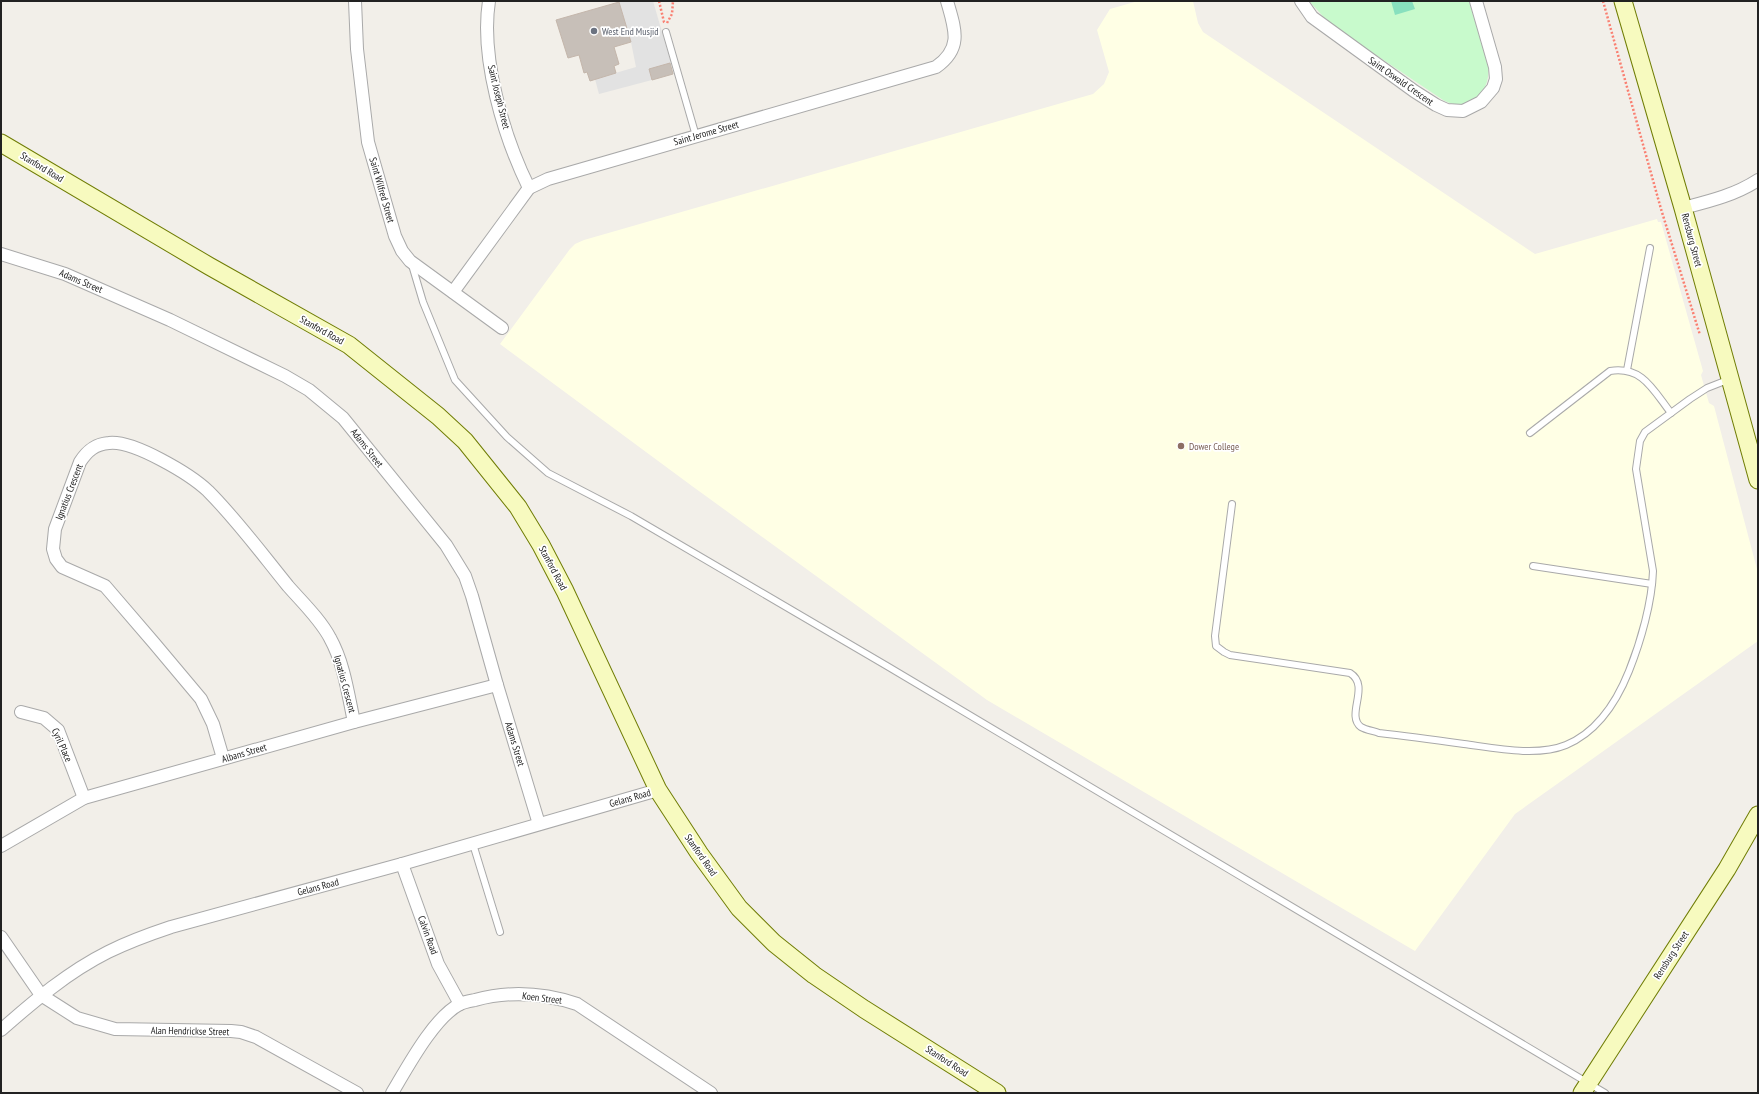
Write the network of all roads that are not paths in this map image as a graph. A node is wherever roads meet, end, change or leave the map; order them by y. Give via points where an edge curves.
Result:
1 (355, 1) edge
2 (489, 1) edge
3 (948, 1) edge
4 (1301, 1) edge
5 (1476, 1) edge
6 (1623, 1) edge
7 (666, 32) road end
8 (696, 136) junction
9 (1, 143) edge
10 (1758, 180) edge
11 (529, 188) junction
12 (1683, 208) junction
13 (1650, 248) dead end
14 (1, 254) edge
15 (410, 261) junction
16 (453, 292) junction
17 (502, 328) dead end
18 (1627, 370) junction
19 (1730, 379) junction
20 (1671, 413) junction
21 (1530, 433) dead end
22 (1758, 480) edge
23 (1232, 504) dead end
24 (1533, 566) dead end
25 (1652, 584) junction
26 (497, 685) junction
27 (21, 712) dead end
28 (354, 722) junction
29 (223, 758) junction
30 (658, 790) junction
31 (84, 798) junction
32 (1758, 815) edge
33 (539, 824) junction
34 (473, 844) junction
35 (1, 846) edge
36 (402, 864) junction
37 (500, 932) dead end
38 (1, 937) edge
39 (41, 996) junction
40 (460, 1004) junction
41 (1, 1030) edge
42 (1585, 1087) edge
43 (357, 1093) edge
44 (392, 1093) edge
45 (711, 1093) edge
46 (997, 1093) edge
47 (1605, 1093) edge

1 - 15 street, Saint Wilfred Street via 357,49 368,142 395,236
2 - 11 street, Saint Joseph Street via 488,54 496,93 516,162
3 - 8 street, Saint Jerome Street via 954,23 955,40 953,51 936,67
4 - 5 street, Saint Oswald Crescent via 1312,17 1414,91 1447,110 1464,112 1481,102 1493,88 1496,79 1495,67
6 - 12 main road, Rensburg Street
7 - 8 lane
8 - 11 street, Saint Jerome Street via 548,179
9 - 30 main road, Stanford Road via 349,345 438,416 465,441 518,507 541,545
10 - 12 street via 1745,189
11 - 16 street, Saint Jerome Street
12 - 19 main road, Rensburg Street
13 - 18 lane
14 - 26 street, Adams Street via 65,274 170,320 285,376 328,404 343,418 446,545 465,576
15 - 16 street, Saint Wilfred Street
15 - 42 lane via 423,302 455,380 507,437 548,473 631,516 887,666
16 - 17 street, Saint Wilfred Street
18 - 20 lane via 1641,376
18 - 21 lane via 1610,371
19 - 20 lane via 1700,392
19 - 22 main road, Rensburg Street
20 - 25 lane via 1646,432 1640,441 1637,455 1636,469 1653,571
23 - 25 lane via 1215,636 1216,646 1230,654 1350,672 1359,682 1355,716 1359,725 1379,733 1517,751 1566,746 1589,731 1609,709 1622,687 1640,637
24 - 25 lane
26 - 28 street, Albans Street
26 - 33 street, Adams Street
27 - 31 street, Cyril Place via 44,718 58,730
28 - 29 street, Albans Street
28 - 29 street, Ignatius Crescent via 341,662 330,637 240,527 207,491 189,476 138,449 110,442 95,446 80,462 55,529 53,550 56,559 62,567 105,586 201,699 213,724
29 - 31 street, Albans Street
30 - 33 street, Gelans Road
30 - 46 main road, Stanford Road via 698,853 739,908 774,943 814,975 864,1009
31 - 35 street, Albans Street
32 - 42 main road, Rensburg Street via 1727,870
33 - 34 street, Gelans Road
34 - 36 street, Gelans Road
34 - 37 lane
36 - 39 street, Gelans Road via 142,937 107,953
36 - 40 street, Calvin Road via 438,964
38 - 39 street
39 - 41 street, Gelans Road
39 - 43 street, Alan Hendrickse Street via 77,1018 107,1028 220,1030 245,1033
40 - 44 street, Koen Street via 441,1019 418,1050
40 - 45 street, Koen Street via 518,994 557,998 577,1004
42 - 47 lane

